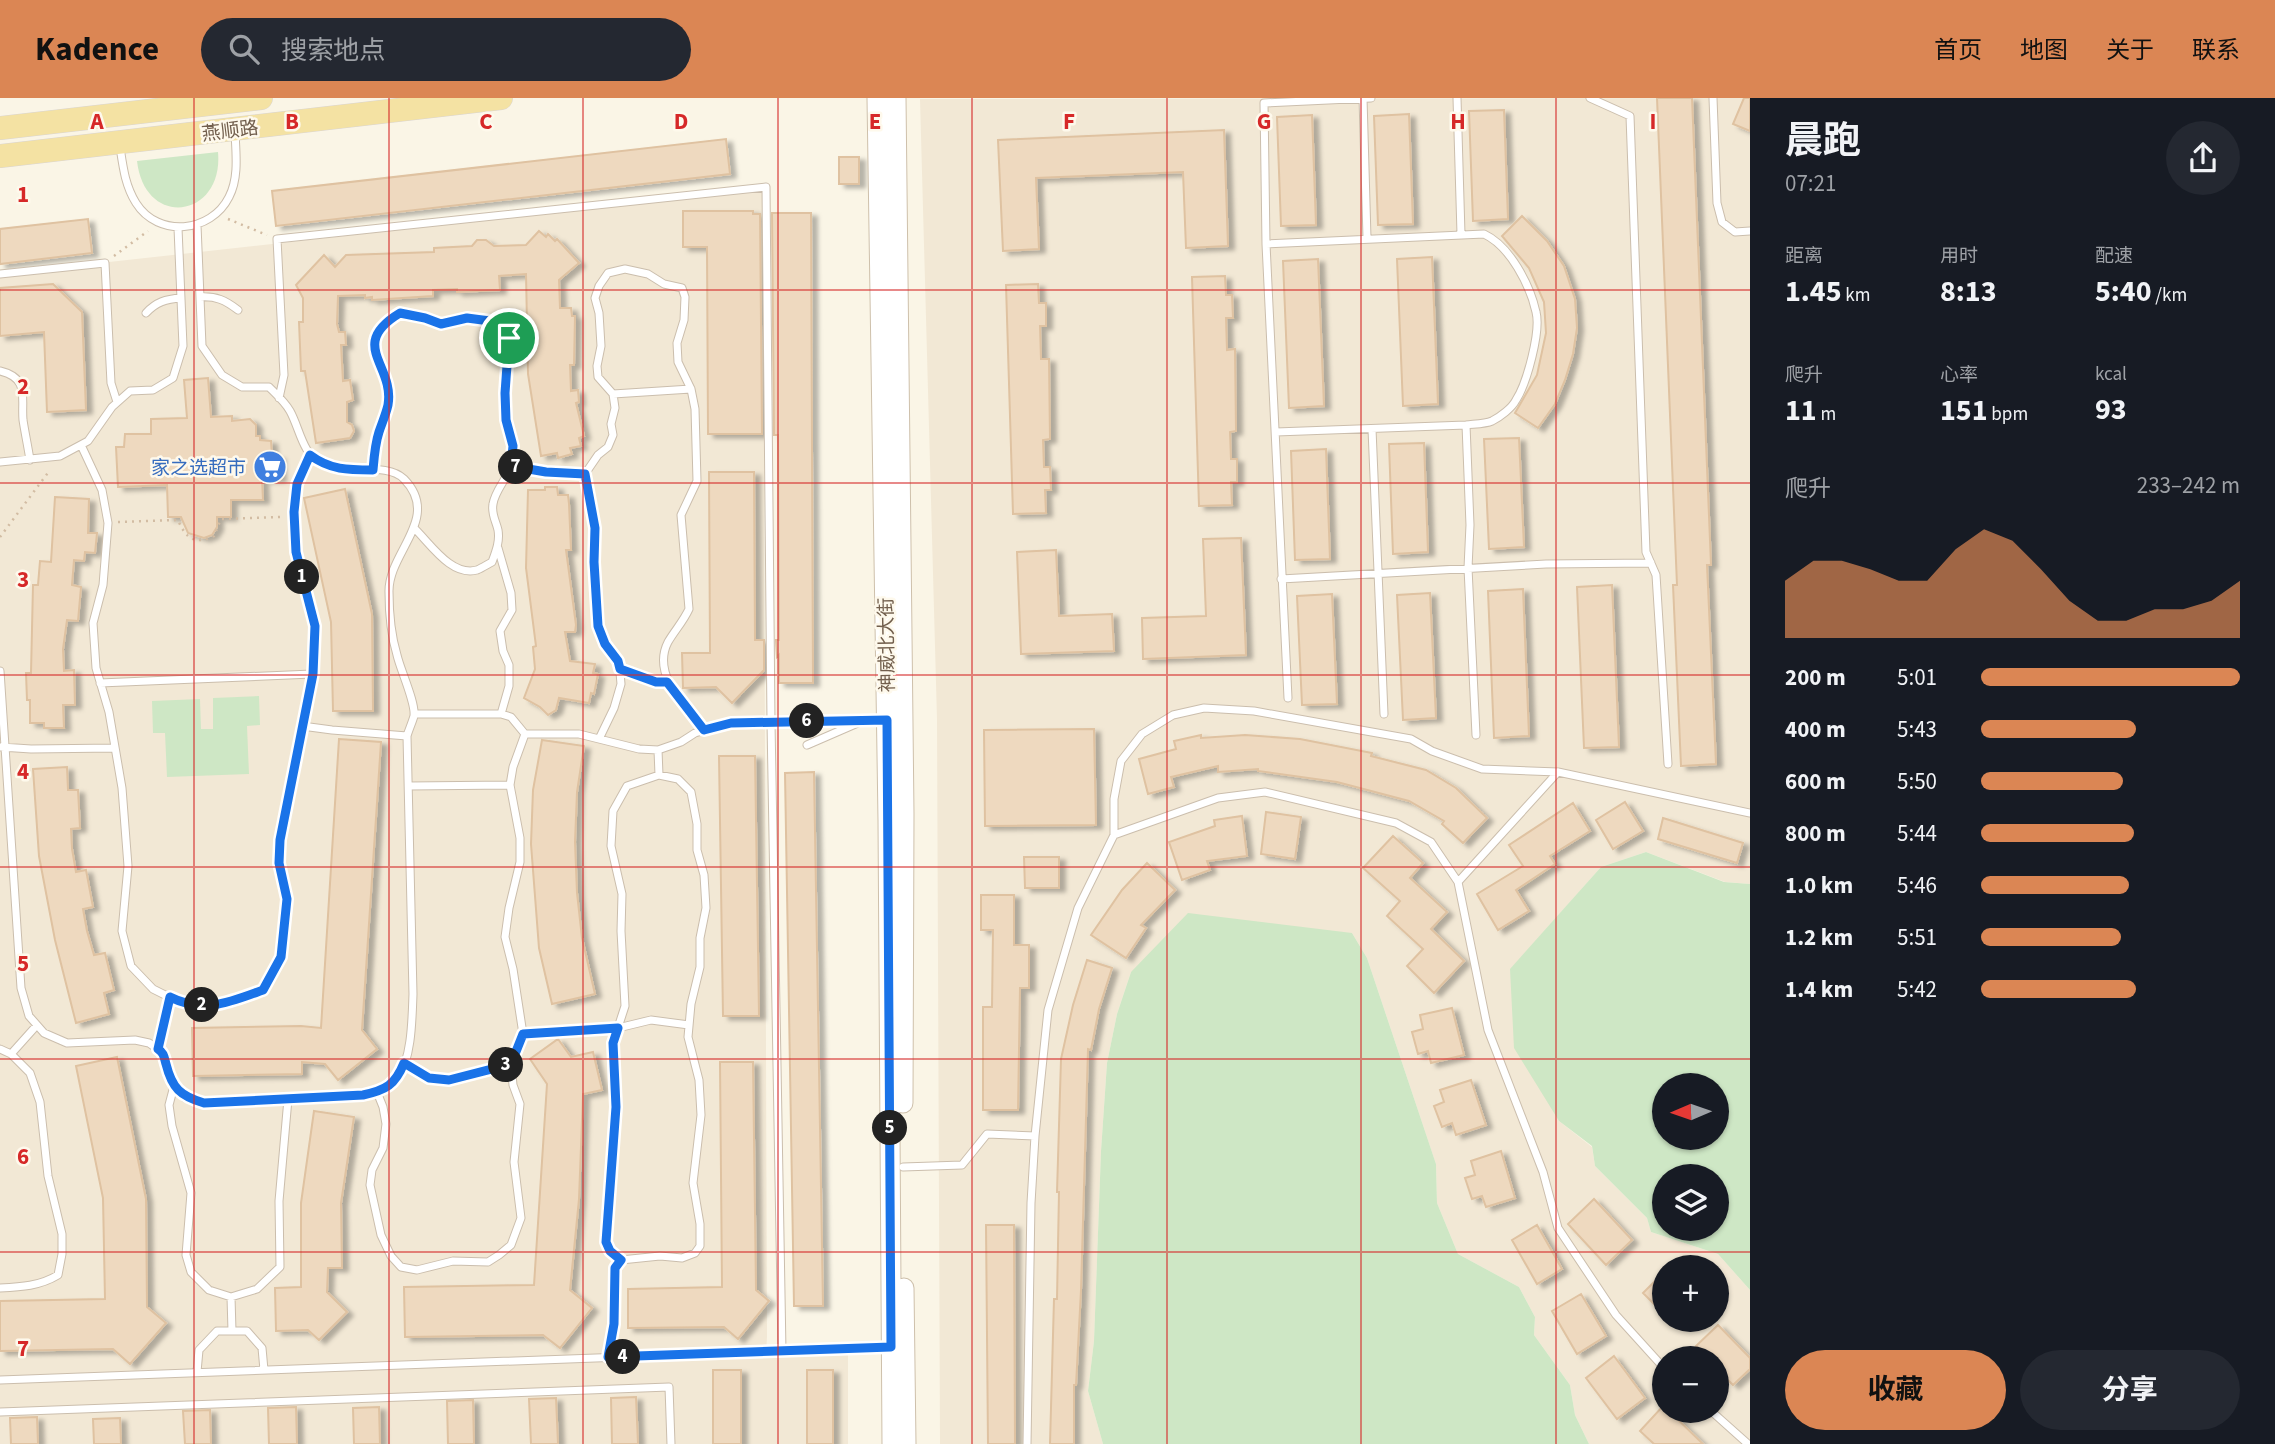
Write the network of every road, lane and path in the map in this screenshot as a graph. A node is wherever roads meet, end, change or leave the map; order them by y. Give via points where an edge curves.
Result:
1 (261, 98) edge
2 (501, 98) edge
3 (877, 98) edge
4 (896, 98) edge
5 (1363, 98) edge
6 (1371, 98) edge
7 (1457, 98) edge
8 (1590, 98) edge
9 (1713, 98) edge
10 (0, 128) edge
11 (234, 129) junction
12 (120, 142) junction
13 (0, 156) edge
14 (1365, 169) dead end
15 (215, 214) junction
16 (159, 223) junction
17 (197, 225) junction
18 (178, 228) junction
19 (1750, 231) edge
20 (1461, 234) junction
21 (1367, 238) junction
22 (277, 239) junction
23 (1266, 244) junction
24 (105, 263) junction
25 (0, 274) edge
26 (200, 297) junction
27 (181, 298) junction
28 (238, 310) dead end
29 (146, 313) dead end
30 (183, 346) junction
31 (202, 346) junction
32 (0, 371) edge
33 (691, 389) junction
34 (613, 394) junction
35 (279, 398) junction
36 (117, 402) junction
37 (1466, 425) junction
38 (1372, 429) junction
39 (1276, 432) junction
40 (80, 445) junction
41 (310, 455) junction
42 (60, 456) junction
43 (30, 460) junction
44 (0, 462) edge
45 (511, 466) junction
46 (373, 470) junction
47 (585, 474) junction
48 (295, 517) junction
49 (108, 523) junction
50 (414, 528) junction
51 (0, 537) edge
52 (498, 548) junction
53 (1651, 563) junction
54 (1468, 568) junction
55 (1377, 573) junction
56 (1281, 579) junction
57 (620, 669) junction
58 (0, 671) edge
59 (313, 674) junction
60 (0, 677) edge
61 (667, 682) junction
62 (100, 683) junction
63 (1288, 698) dead end
64 (501, 714) junction
65 (1384, 714) dead end
66 (414, 715) junction
67 (864, 720) junction
68 (887, 720) junction
69 (771, 722) junction
70 (302, 726) junction
71 (704, 730) junction
72 (525, 734) junction
73 (1476, 735) dead end
74 (407, 736) junction
75 (599, 739) junction
76 (807, 745) dead end
77 (2, 747) edge
78 (115, 748) junction
79 (658, 750) junction
80 (1668, 764) dead end
81 (1558, 772) junction
82 (659, 775) junction
83 (510, 785) junction
84 (409, 786) junction
85 (1750, 813) edge
86 (1114, 835) junction
87 (1458, 882) junction
88 (170, 997) junction
89 (37, 1025) junction
90 (689, 1025) junction
91 (618, 1028) junction
92 (523, 1034) junction
93 (0, 1049) edge
94 (158, 1049) junction
95 (10, 1054) junction
96 (404, 1063) junction
97 (511, 1064) junction
98 (174, 1086) junction
99 (377, 1092) junction
100 (288, 1099) junction
101 (1035, 1136) junction
102 (903, 1167) junction
103 (621, 1260) junction
104 (0, 1288) edge
105 (231, 1297) junction
106 (232, 1331) junction
107 (891, 1347) junction
108 (782, 1351) junction
109 (1652, 1355) edge
110 (608, 1357) junction
111 (264, 1370) junction
112 (197, 1372) junction
113 (0, 1380) edge
114 (0, 1412) edge
115 (1725, 1423) edge
116 (671, 1444) edge
117 (892, 1444) edge
118 (906, 1444) edge
119 (1027, 1444) edge
120 (1748, 1444) edge

1 - 10 main road, 燕顺路
2 - 11 main road, 燕顺路
3 - 68 street, 神威北大街
4 - 102 street, 神威北大街
5 - 6 lane
5 - 14 lane
5 - 21 lane
5 - 23 lane via 1264,103
7 - 20 lane
8 - 53 lane via 1630,116 1646,552
9 - 19 lane via 1721,222 1735,232
11 - 12 main road, 燕顺路
11 - 15 lane via 232,187
12 - 13 main road, 燕顺路
12 - 16 lane via 124,179 138,206
15 - 17 lane
15 - 22 path
16 - 18 lane
16 - 24 path
17 - 18 lane
17 - 26 lane
18 - 27 lane
20 - 21 lane
20 - 37 lane via 1495,239 1513,261 1537,314 1534,343 1516,401 1491,421
21 - 23 lane
22 - 35 lane via 284,375
22 - 69 lane via 766,187
23 - 39 lane
24 - 25 lane
24 - 36 lane via 111,383
26 - 28 lane via 213,296
26 - 31 lane
27 - 29 lane via 166,299
27 - 30 lane
30 - 31 lane
30 - 36 lane via 173,378 153,390 130,391
31 - 35 lane via 222,375 242,387 269,387
32 - 43 lane via 11,374 24,391
33 - 34 lane
33 - 34 lane via 678,362 677,343 684,320 682,288 625,269 608,273 595,298 601,346 598,377
33 - 61 lane via 697,481 681,515 689,609 666,645
34 - 47 lane via 613,435
35 - 41 lane
36 - 40 lane
37 - 38 lane
37 - 54 lane
38 - 39 lane
38 - 55 lane
39 - 56 lane
40 - 42 lane
40 - 49 lane via 102,490
41 - 46 lane via 323,465
41 - 48 lane via 297,484
42 - 43 lane
42 - 51 path
43 - 44 lane
45 - 46 lane via 513,446 505,393 509,338 504,325 467,318 441,324 400,313 381,327 376,339 374,352 389,391
45 - 47 lane
45 - 52 lane via 493,502
46 - 50 lane via 391,470 403,478 415,495
47 - 57 lane via 595,528 598,626
48 - 49 path via 221,519 214,536 204,541 190,539 178,520
48 - 59 lane via 296,552 315,626
49 - 62 lane via 103,585 93,623
50 - 52 lane via 448,564 460,570 476,570 492,562
50 - 66 lane via 388,589 396,654
52 - 64 lane via 512,610 500,631 509,665
53 - 54 lane
53 - 80 lane via 1656,575
54 - 55 lane
54 - 73 lane
55 - 56 lane
55 - 65 lane
56 - 63 lane
57 - 61 path
57 - 75 lane via 614,708
58 - 60 lane
59 - 62 lane
59 - 70 lane
60 - 77 lane
61 - 71 lane
62 - 78 lane
64 - 66 lane
64 - 72 lane via 510,716
66 - 74 lane
67 - 68 lane
67 - 69 lane
67 - 76 lane
68 - 107 street, 神威北大街
69 - 71 lane via 731,723
69 - 108 lane
70 - 74 lane
70 - 88 lane via 280,840 279,863 287,899 281,957 263,990 221,1005 187,1006
71 - 79 lane
72 - 75 lane via 579,734
72 - 83 lane
74 - 84 lane
75 - 79 lane
77 - 78 lane
77 - 89 lane via 21,988 29,1016
78 - 88 lane via 128,866 122,931 131,967 153,989
79 - 82 lane
81 - 85 lane
81 - 86 lane via 1482,769 1411,739 1254,711 1204,708 1173,715 1142,734 1121,761
81 - 87 lane
82 - 90 lane via 678,779 691,792 704,875 706,908
82 - 91 lane via 627,786 613,811 611,846 622,894 625,1006
83 - 84 lane
83 - 92 lane via 520,862 506,937
84 - 96 lane via 413,994
86 - 87 lane via 1218,798 1265,792 1396,823 1431,842
86 - 101 lane via 1078,908 1048,1010
87 - 109 lane via 1488,1030 1543,1172 1558,1228 1616,1315
88 - 94 path
89 - 94 lane via 67,1043 135,1040
89 - 95 lane
90 - 91 lane via 651,1020
90 - 103 lane via 701,1115 693,1183 700,1246 682,1258
91 - 92 lane
91 - 103 lane via 613,1043 616,1107 606,1242
92 - 97 lane
93 - 95 lane
94 - 98 lane
95 - 104 lane via 30,1073 40,1102 62,1254 58,1276
96 - 97 lane via 429,1078 449,1080
96 - 99 lane via 398,1078
97 - 99 lane via 520,1104 514,1162 521,1218 511,1245 488,1262 453,1261 418,1270 401,1267 391,1255 381,1235 370,1185 386,1124
98 - 100 lane via 185,1098 204,1103
98 - 105 lane via 169,1105 172,1126 191,1193 186,1255 191,1272 209,1290
99 - 100 lane
100 - 105 lane via 279,1201 280,1267 257,1289
101 - 102 lane via 987,1134 962,1165
101 - 119 lane
102 - 118 street, 神威北大街
103 - 110 path via 615,1268
105 - 106 lane
106 - 111 lane via 247,1331 262,1348
106 - 112 lane via 216,1331 199,1350
107 - 108 lane
107 - 117 street, 神威北大街
108 - 110 lane
110 - 111 lane
111 - 112 lane
112 - 113 lane
114 - 116 lane via 669,1387
115 - 120 lane

